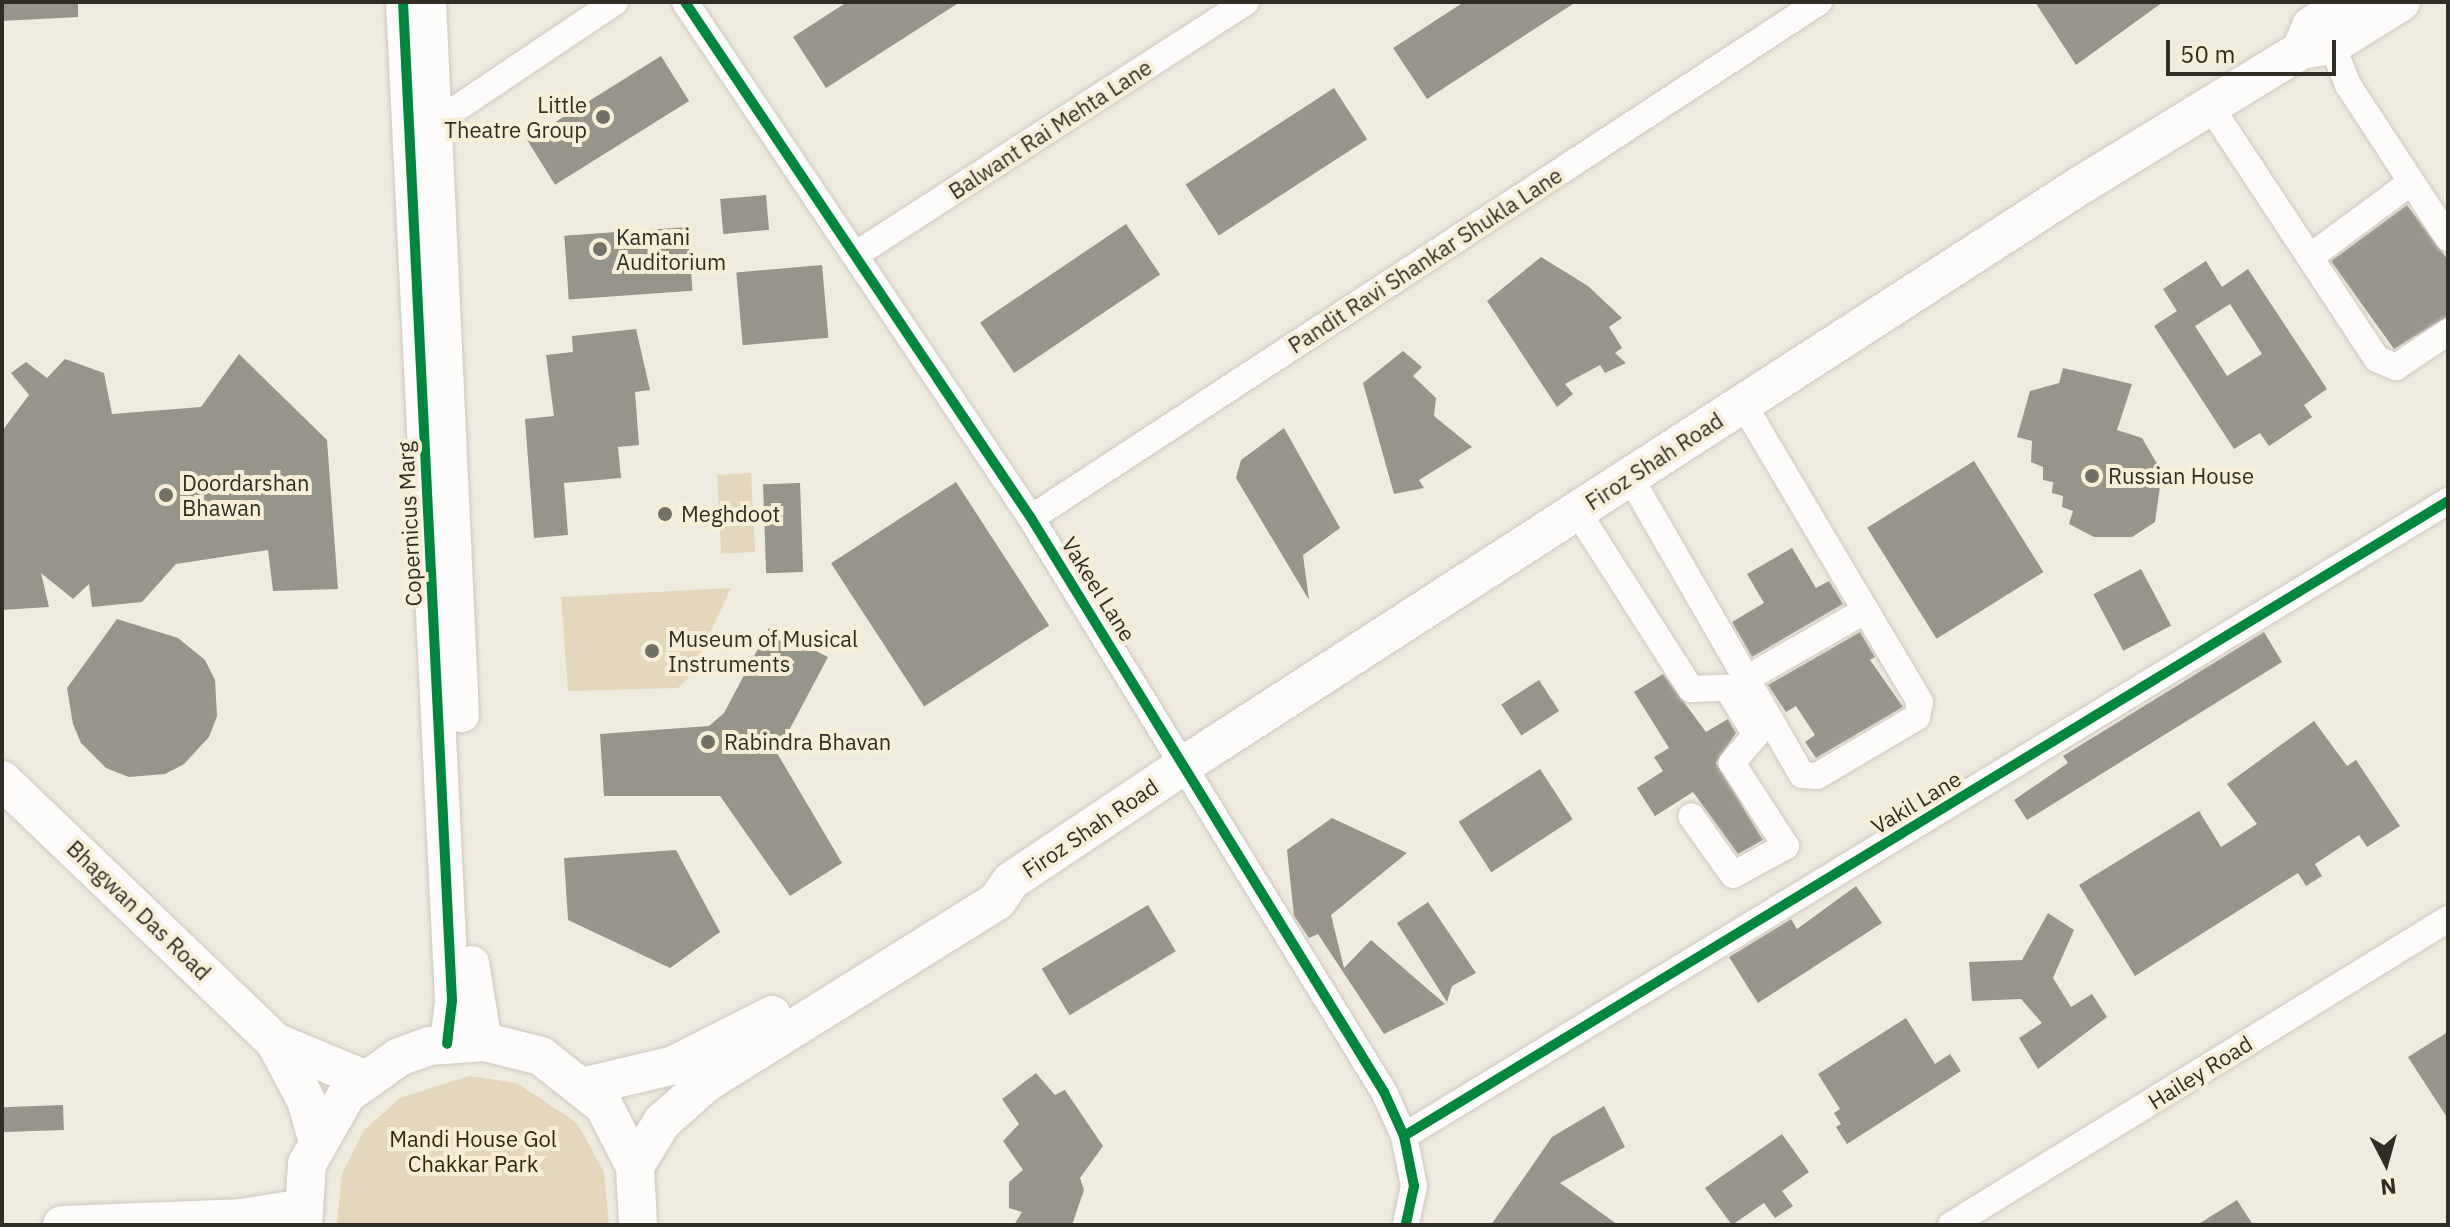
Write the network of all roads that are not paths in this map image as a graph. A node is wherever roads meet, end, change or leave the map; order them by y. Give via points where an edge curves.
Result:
1 (403, 2) edge
2 (429, 2) edge
3 (615, 2) edge
4 (685, 2) edge
5 (1246, 2) edge
6 (1819, 2) edge
7 (2348, 2) edge
8 (2401, 2) edge
9 (2316, 48) junction
10 (2210, 106) junction
11 (422, 132) junction
12 (2410, 183) junction
13 (2448, 238) edge
14 (855, 255) junction
15 (2310, 257) junction
16 (2448, 332) edge
17 (1743, 404) junction
18 (1630, 477) junction
19 (2448, 501) edge
20 (1577, 511) junction
21 (1031, 518) junction
22 (1866, 610) junction
23 (1746, 679) junction
24 (1184, 765) junction
25 (2, 780) edge
26 (1691, 816) dead end
27 (1011, 881) junction
28 (2448, 919) edge
29 (275, 1042) junction
30 (485, 1042) junction
31 (447, 1044) junction
32 (364, 1079) junction
33 (586, 1086) junction
34 (1404, 1136) junction
35 (317, 1139) junction
36 (635, 1166) junction
37 (304, 1217) edge
38 (62, 1225) edge
39 (638, 1225) edge
40 (1406, 1225) edge
41 (1951, 1225) edge

1 - 11 street, Copernicus Marg
2 - 11 street, Copernicus Marg
3 - 11 street
4 - 14 street, Vakeel Lane
5 - 14 street, Balwant Rai Mehta Lane
6 - 21 street, Pandit Ravi Shankar Shukla Lane
7 - 9 main road, Firoz Shah Road via 2311,26
8 - 9 main road, Firoz Shah Road
9 - 10 main road, Firoz Shah Road
9 - 12 street via 2348,85
10 - 15 street
10 - 17 main road, Firoz Shah Road
11 - 30 street, Copernicus Marg via 474,1000
11 - 31 street, Copernicus Marg via 452,1001
12 - 13 street
12 - 15 street
14 - 21 street, Vakeel Lane
15 - 16 street via 2387,366 2396,367
17 - 18 main road, Firoz Shah Road
17 - 22 street
18 - 20 main road, Firoz Shah Road
18 - 23 street
19 - 34 street, Vakil Lane
20 - 24 main road, Firoz Shah Road
20 - 26 street via 1691,689 1727,688 1756,735 1732,763 1786,846 1733,875
21 - 24 street, Vakeel Lane
22 - 23 street
22 - 23 street via 1921,709 1817,776 1802,775
24 - 27 main road, Firoz Shah Road
24 - 34 street, Vakeel Lane via 1384,1092
25 - 29 main road, Bhagwan Das Road
27 - 33 main road, Firoz Shah Road via 989,884 819,990 688,1059 647,1075
27 - 36 main road, Firoz Shah Road via 997,901 706,1083 662,1122
28 - 41 street, Hailey Road
29 - 32 main road, Bhagwan Das Road
29 - 35 main road, Bhagwan Das Road via 306,1100
30 - 31 main road
30 - 33 main road via 541,1056
31 - 32 main road via 399,1057
32 - 35 main road
33 - 36 main road via 619,1128
34 - 40 street, Vakeel Lane via 1414,1186
35 - 37 main road via 307,1164
36 - 39 main road
37 - 38 main road

